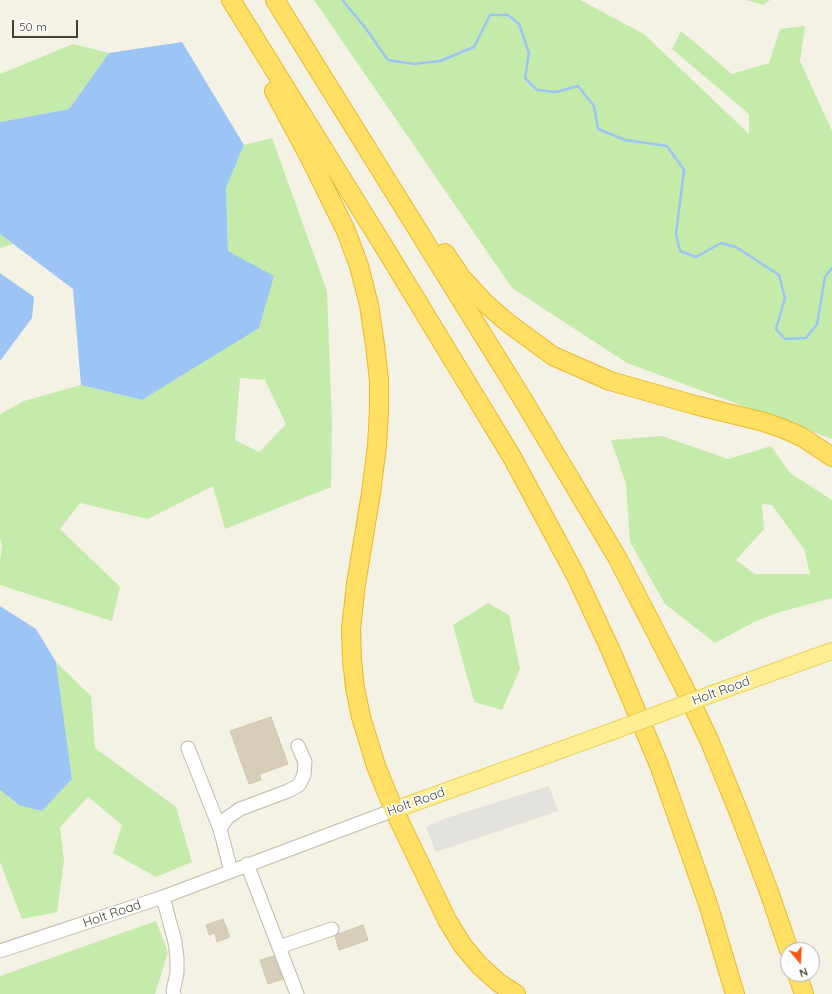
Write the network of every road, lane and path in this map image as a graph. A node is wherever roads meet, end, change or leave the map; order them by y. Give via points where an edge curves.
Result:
1 (275, 0) edge
2 (233, 4) edge
3 (353, 126) junction
4 (832, 457) edge
5 (832, 651) edge
6 (298, 746) dead end
7 (188, 748) dead end
8 (394, 810) junction
9 (220, 829) junction
10 (246, 864) junction
11 (231, 870) junction
12 (163, 896) junction
13 (332, 929) dead end
14 (786, 942) edge
15 (279, 947) junction
16 (0, 952) edge
17 (800, 982) edge
18 (174, 994) edge
19 (297, 994) edge
20 (516, 994) edge
21 (735, 994) edge
22 (804, 994) edge

1 - 3 highway
2 - 8 highway via 249,45 346,231 359,266 369,306 379,380 379,410 371,493 351,629 352,660 361,717 376,766
2 - 21 highway via 508,451 576,576 659,765 708,904
3 - 4 highway via 385,161 462,278 485,303 553,356 610,381 784,429 802,437
3 - 14 highway via 571,478 622,566 710,742 766,882
5 - 8 main road, Holt Road, bridge
6 - 9 street via 305,762 304,775 299,785 240,809 227,818
7 - 9 street
8 - 10 street, Holt Road
8 - 20 highway via 447,920 463,946 480,966
9 - 11 street
10 - 11 street, Holt Road
10 - 15 street
11 - 12 street, Holt Road
12 - 16 street, Holt Road
12 - 18 street via 176,942 177,973
13 - 15 street
15 - 19 street
17 - 22 highway

